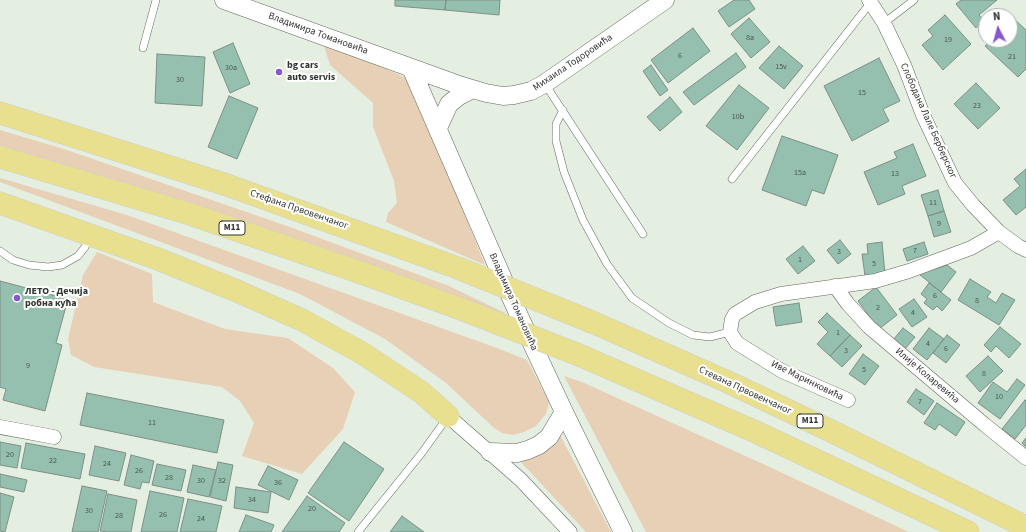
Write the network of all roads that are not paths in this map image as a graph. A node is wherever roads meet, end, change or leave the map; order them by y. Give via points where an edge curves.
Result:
1 (156, 0) edge
2 (224, 0) edge
3 (664, 0) edge
4 (914, 0) edge
5 (870, 1) edge
6 (884, 23) junction
7 (143, 48) dead end
8 (411, 68) junction
9 (544, 84) junction
10 (473, 89) junction
11 (563, 110) junction
12 (0, 113) edge
13 (438, 128) junction
14 (0, 157) edge
15 (732, 179) dead end
16 (0, 203) edge
17 (999, 232) junction
18 (643, 234) dead end
19 (91, 235) junction
20 (1023, 245) edge
21 (0, 252) edge
22 (835, 286) junction
23 (592, 322) joint
24 (730, 332) junction
25 (848, 400) dead end
26 (564, 412) junction
27 (448, 416) junction
28 (0, 427) edge
29 (54, 437) dead end
30 (490, 452) junction
31 (1026, 458) edge
32 (1026, 527) edge
33 (358, 532) edge
34 (570, 532) edge
35 (623, 532) edge
36 (968, 532) edge

1 - 7 lane
2 - 8 street, Владимира Томановића
3 - 9 street, Михаила Тодоровића
4 - 6 lane
5 - 6 street, Слободана Лале Берберског
5 - 15 lane
6 - 17 street, Слободана Лале Берберског via 955,183 972,205
8 - 10 street, Владимира Томановића
8 - 13 street, Владимира Томановића
9 - 10 street, Михаила Тодоровића via 531,91 514,95 493,95
9 - 11 lane
10 - 13 street via 449,104
11 - 18 lane
11 - 24 lane via 556,124 556,140 564,172 583,220 607,264 632,298 669,324 693,335 710,337
12 - 23 highway, Стефана Првовенчаног / M11, bridge via 227,185 458,268
13 - 26 street, Владимира Томановића via 520,318
14 - 36 highway, M11, bridge via 190,214 461,309 579,355 756,432
16 - 19 highway
17 - 20 street, Слободана Лале Берберског
17 - 22 street via 971,248 909,271 875,281
19 - 21 lane via 78,256 62,265 29,265
19 - 27 highway via 158,259 302,320 362,353 421,392
22 - 24 street via 782,294 755,302 735,314
22 - 31 street, Илије Коларевића via 869,327
23 - 32 highway, Стевана Првовенчаног / M11 via 831,431
24 - 25 street, Иве Маринковића via 737,344 782,371
26 - 30 street via 549,437 539,445 517,453
26 - 35 street, Владимира Томановића
27 - 30 street
27 - 33 lane
28 - 29 street
30 - 34 street via 521,480

